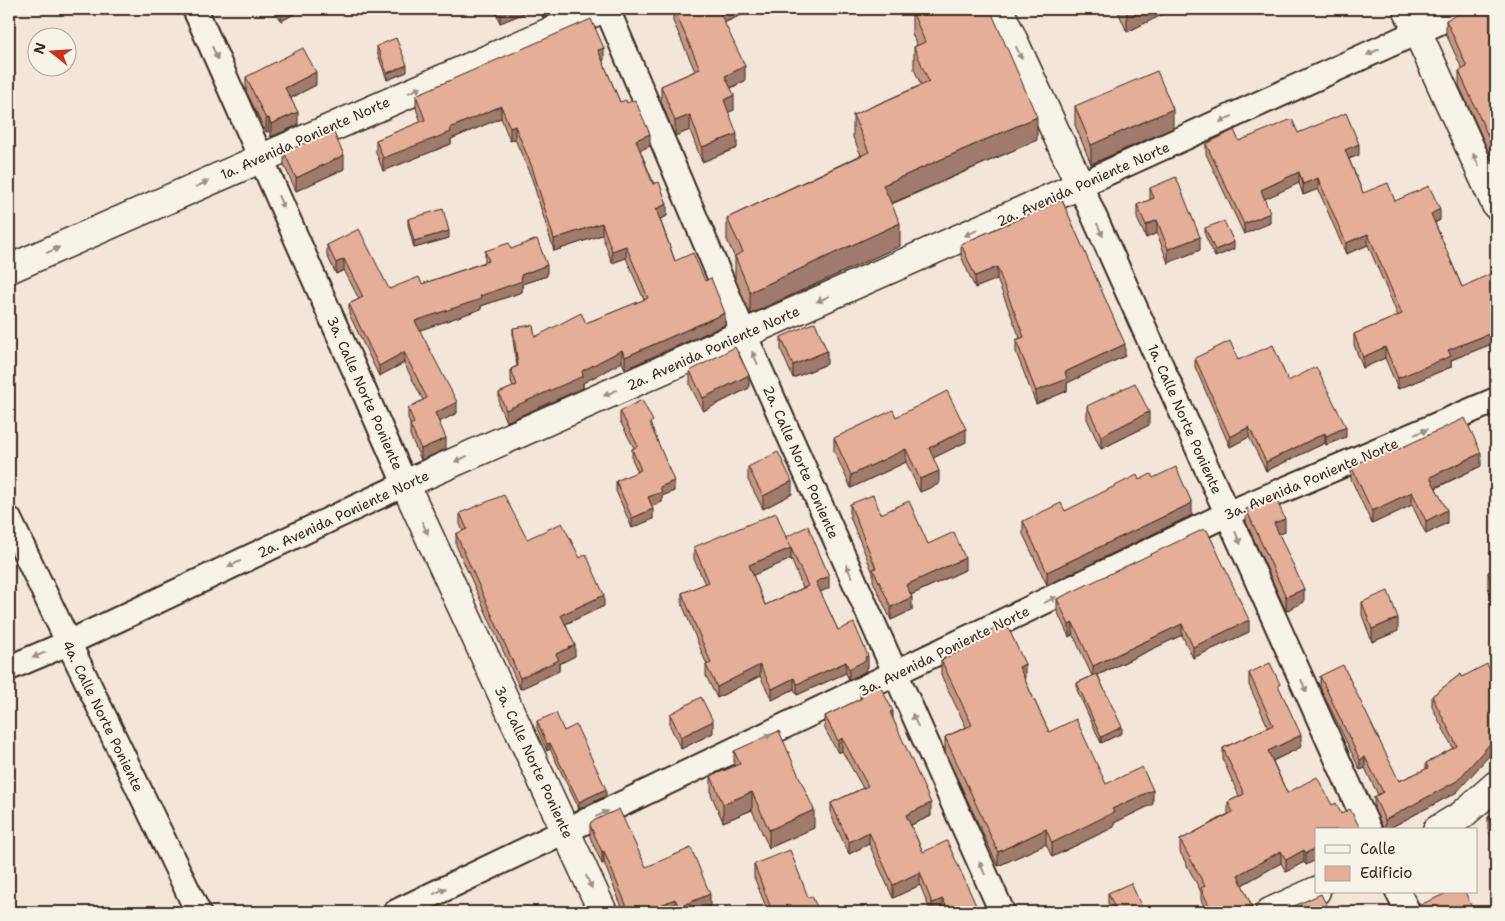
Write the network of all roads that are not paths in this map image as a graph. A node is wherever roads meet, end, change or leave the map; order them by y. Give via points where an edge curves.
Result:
1 (195, 9) edge
2 (602, 9) edge
3 (607, 9) edge
4 (999, 9) edge
5 (1468, 9) edge
6 (1412, 20) edge
7 (262, 157) junction
8 (1080, 185) junction
9 (1496, 204) edge
10 (9, 269) edge
11 (744, 334) junction
12 (1496, 400) edge
13 (405, 484) junction
14 (1228, 514) junction
15 (9, 518) edge
16 (68, 643) junction
17 (9, 668) edge
18 (895, 675) junction
19 (1496, 786) edge
20 (1496, 801) edge
21 (1462, 815) junction
22 (1368, 828) edge
23 (1440, 828) edge
24 (566, 831) junction
25 (1315, 891) edge
26 (1399, 894) edge
27 (198, 912) edge
28 (396, 912) edge
29 (603, 912) edge
30 (1002, 912) edge
31 (1270, 912) edge
32 (1408, 912) edge

1 -> 7 street, 3a. Calle Norte Poniente
7 -> 2 main road, 1a. Avenida Poniente Norte
3 - 11 street, 2a. Calle Norte Poniente
4 -> 8 main road, 1a. Calle Norte Poniente
5 - 6 street, 2a. Avenida Poniente Norte
6 -> 8 street, 2a. Avenida Poniente Norte
9 -> 6 main road
10 -> 7 main road, 1a. Avenida Poniente Norte
7 -> 13 street, 3a. Calle Norte Poniente
8 -> 11 main road, 2a. Avenida Poniente Norte
8 -> 14 street, 1a. Calle Norte Poniente
11 -> 13 main road, 2a. Avenida Poniente Norte
18 -> 11 street, 2a. Calle Norte Poniente
14 -> 12 street, 3a. Avenida Poniente Norte
13 -> 16 street, 2a. Avenida Poniente Norte
13 -> 24 main road, 3a. Calle Norte Poniente
18 -> 14 street, 3a. Avenida Poniente Norte
14 -> 22 street, 1a. Calle Norte Poniente
15 - 16 street, 4a. Calle Norte Poniente
16 -> 17 street, 2a. Avenida Poniente Norte
16 - 27 street, 4a. Calle Norte Poniente
24 -> 18 street, 3a. Avenida Poniente Norte
30 -> 18 street, 2a. Calle Norte Poniente
19 - 21 main road
20 - 21 street
21 - 23 main road
28 -> 24 street, 3a. Avenida Poniente Norte
24 -> 29 main road, 3a. Calle Norte Poniente
25 - 31 main road
26 - 32 street

